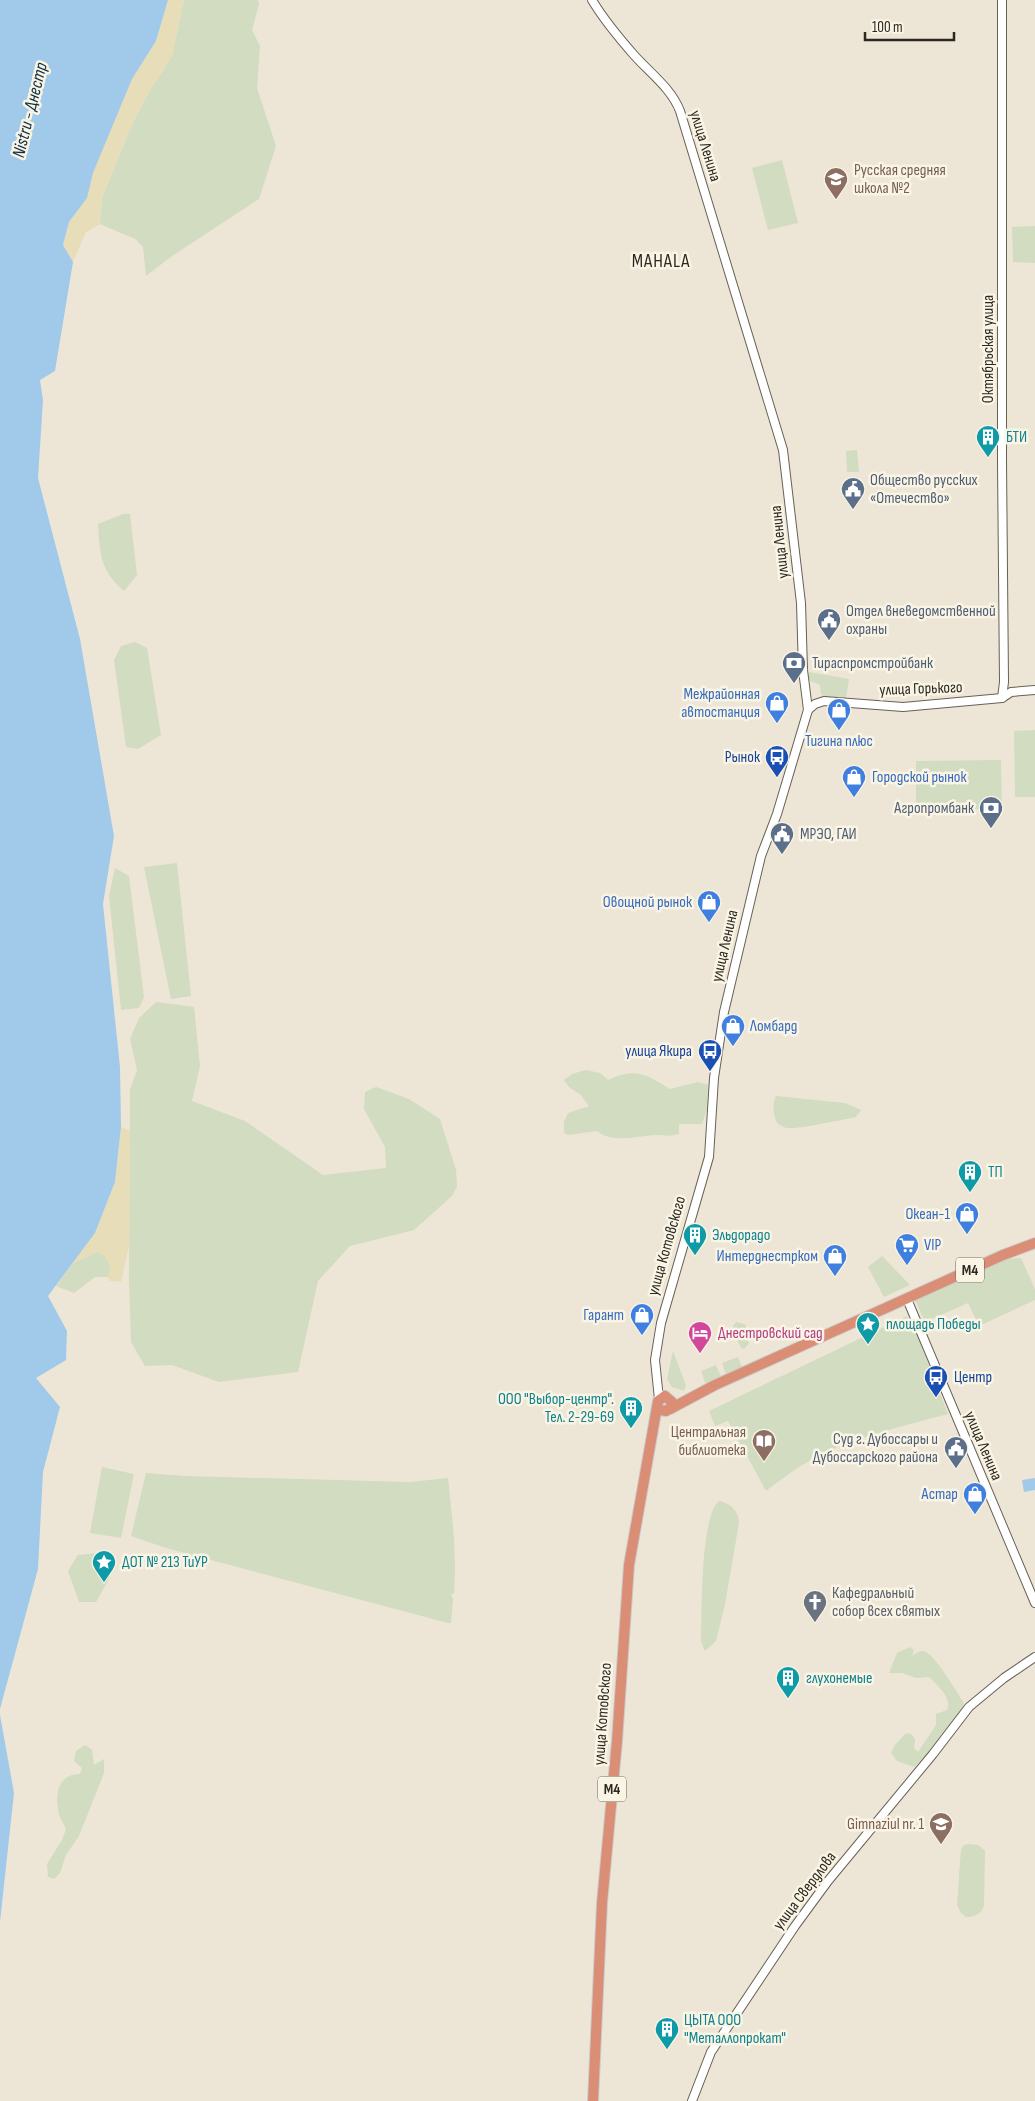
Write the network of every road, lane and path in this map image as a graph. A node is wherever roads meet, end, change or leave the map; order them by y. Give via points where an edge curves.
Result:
1 (592, 0) edge
2 (1002, 0) edge
3 (1035, 690) edge
4 (1002, 698) junction
5 (808, 710) junction
6 (712, 1115) joint
7 (1035, 1242) edge
8 (906, 1299) junction
9 (665, 1403) junction
10 (1035, 1603) edge
11 (1035, 1656) edge
12 (593, 2101) edge
13 (692, 2101) edge

1 - 5 street, улица Ленина via 629,49 666,88 680,111 783,450 801,603 804,693
2 - 4 street, Октябрьская улица
3 - 4 street, улица Горького via 1011,692
4 - 5 street, улица Горького via 904,707 824,701
5 - 6 street, улица Ленина via 761,856 732,973 714,1078
6 - 9 street, улица Котовского via 709,1157 661,1323 655,1360 657,1385
7 - 8 highway, M4
8 - 9 highway, M4 via 684,1401
8 - 10 street, улица Ленина
9 - 12 highway, улица Котовского / M4 via 654,1420 629,1565 602,1903
11 - 13 street, улица Свердлова via 969,1707 828,1881 711,2052

